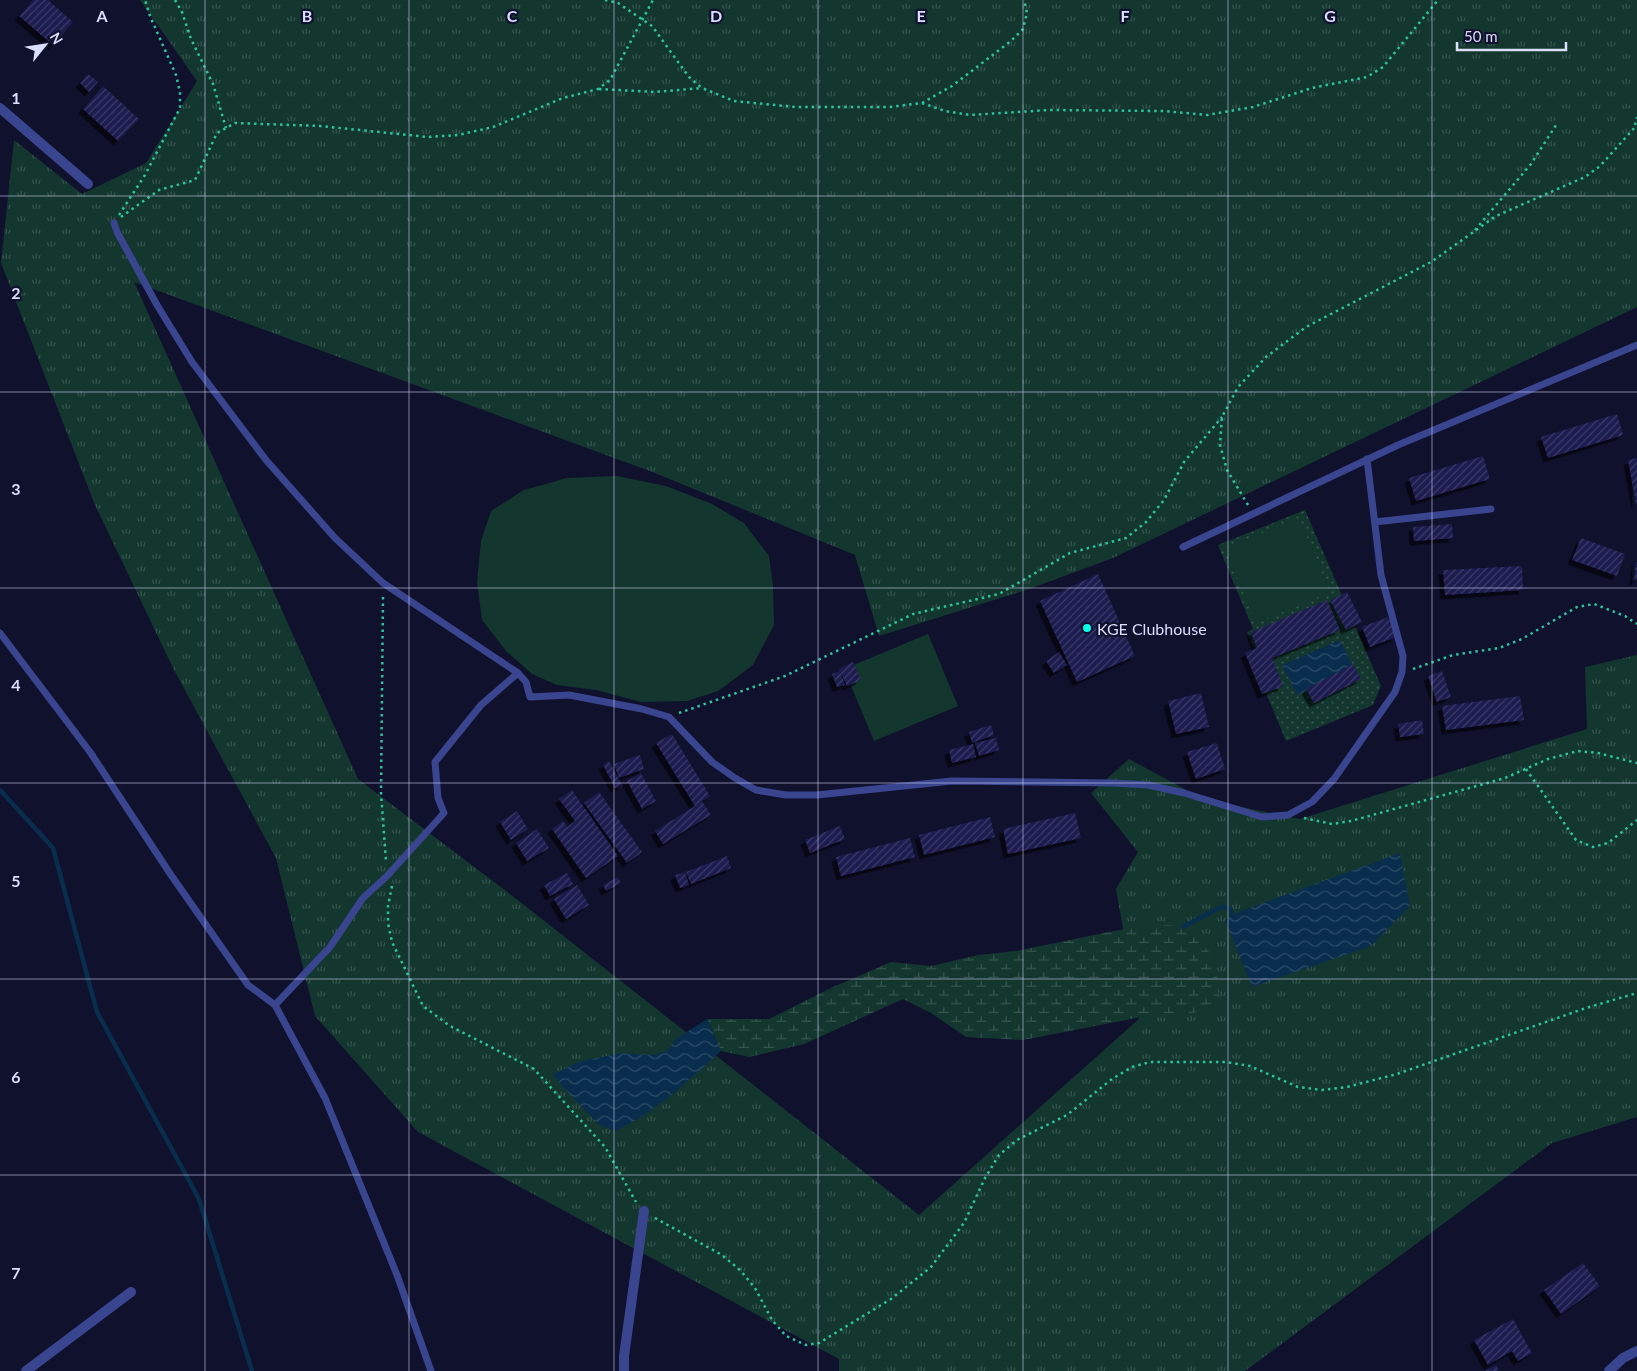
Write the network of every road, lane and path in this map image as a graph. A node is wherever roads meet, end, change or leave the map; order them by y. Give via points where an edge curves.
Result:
1 (145, 0) edge
2 (175, 0) edge
3 (605, 0) edge
4 (653, 0) edge
5 (1024, 0) edge
6 (1438, 0) edge
7 (642, 20) junction
8 (702, 88) junction
9 (598, 89) junction
10 (922, 103) junction
11 (0, 108) edge
12 (1637, 117) edge
13 (1558, 122) dead end
14 (1636, 126) edge
15 (226, 128) junction
16 (88, 184) dead end
17 (114, 222) junction
18 (1472, 233) junction
19 (1637, 345) edge
20 (1222, 417) junction
21 (1367, 459) junction
22 (1492, 509) dead end
23 (1252, 513) junction
24 (1375, 522) junction
25 (1183, 547) dead end
26 (383, 583) junction
27 (1637, 624) edge
28 (0, 633) edge
29 (1402, 672) junction
30 (518, 673) junction
31 (669, 717) junction
32 (1637, 763) edge
33 (1526, 769) junction
34 (1288, 815) junction
35 (1637, 820) edge
36 (396, 865) junction
37 (387, 876) junction
38 (1637, 994) edge
39 (275, 1005) junction
40 (644, 1211) junction
41 (132, 1292) dead end
42 (1637, 1351) edge
43 (26, 1371) edge
44 (431, 1371) edge
45 (624, 1371) edge
46 (1609, 1371) edge

1 - 17 path via 176,75 180,108 145,176
2 - 15 path via 213,84
3 - 7 path via 618,3
4 - 7 path
5 - 10 path via 1027,13 1022,29 1011,41 952,86
6 - 10 path via 1383,67 1367,77 1312,88 1253,107 1207,115 1164,111 1049,110 970,115
7 - 8 path via 652,26 689,77
7 - 9 path via 610,80
8 - 9 path via 655,92
8 - 10 path via 734,101 795,106 890,107
9 - 15 path via 563,98 493,127 458,135 428,137 320,126 235,123
11 - 16 street
12 - 14 path
13 - 18 path via 1531,164
14 - 18 path via 1600,166 1585,177 1496,216
15 - 17 path via 217,133 194,180 159,190
17 - 26 lane via 157,305 198,370 266,460 335,538
18 - 20 path via 1431,262 1306,327 1266,357 1238,387
19 - 21 lane
20 - 23 path via 1220,445 1227,470
20 - 31 path via 1184,462 1164,500 1146,522 1126,538 1070,553 999,594 913,614 785,676
21 - 23 lane
21 - 24 lane
22 - 24 lane
23 - 25 lane
24 - 29 lane via 1381,574 1403,656
26 - 30 lane
26 - 37 path via 381,793
27 - 29 path via 1594,604 1578,607 1522,639 1499,648 1453,655
28 - 39 lane via 90,752 170,876 248,985
29 - 34 lane via 1395,692 1334,779 1312,802
30 - 31 lane via 526,682 530,697 569,695
30 - 36 lane via 481,705 435,762 438,798 444,813
31 - 34 lane via 712,762 735,778 756,790 786,796 952,781 1113,783 1148,785 1184,793 1262,817
32 - 33 path via 1578,751
33 - 34 path via 1505,778 1351,821 1332,824
33 - 35 path via 1576,840 1593,847 1608,843
36 - 37 lane
36 - 40 path via 388,923 392,942 423,1006 450,1026 534,1069 604,1146 636,1203
37 - 39 lane via 363,898 330,947
38 - 40 path via 1586,1008 1397,1074 1347,1087 1322,1090 1298,1087 1250,1066 1226,1062 1150,1062 1132,1067 1067,1115 1017,1140 999,1155 964,1223 931,1268 891,1300 820,1343 806,1345 786,1336 740,1270 722,1255
39 - 44 lane via 325,1098 397,1275
40 - 45 street
41 - 43 street
42 - 46 street

